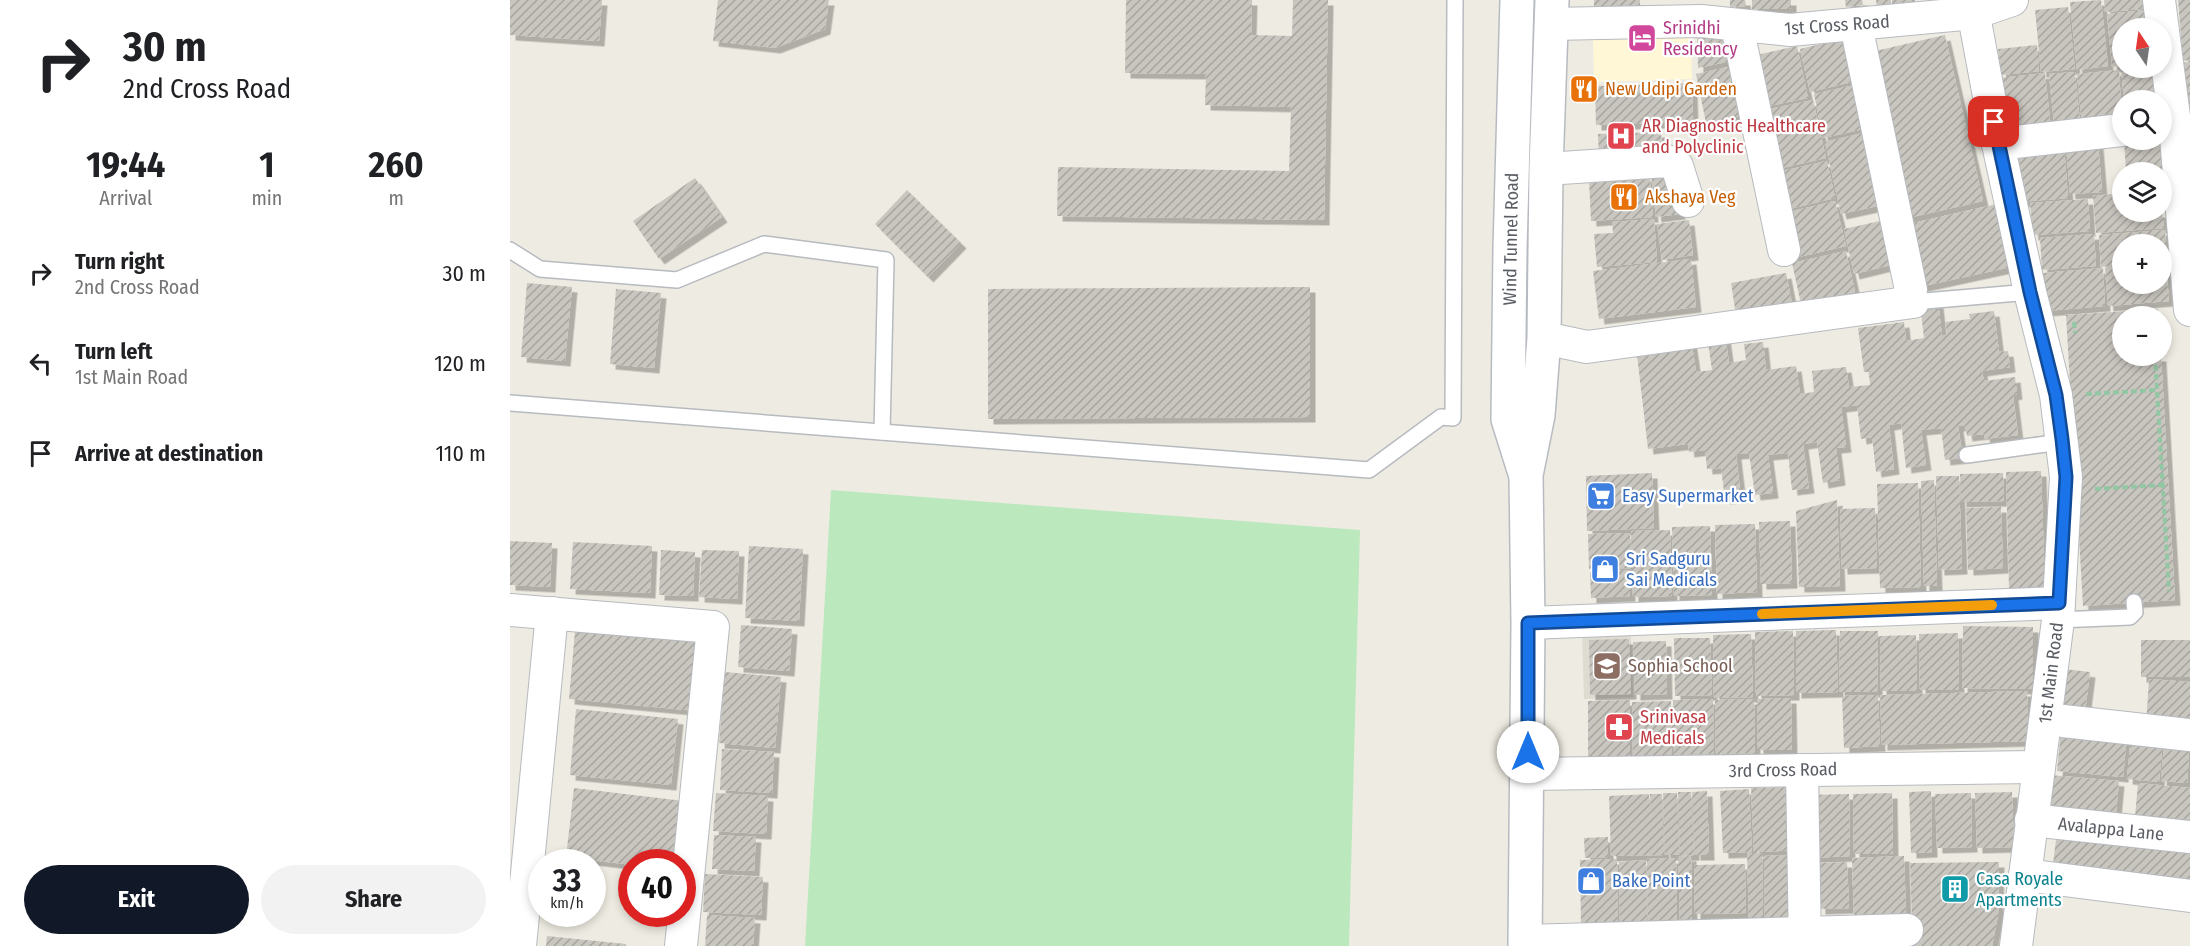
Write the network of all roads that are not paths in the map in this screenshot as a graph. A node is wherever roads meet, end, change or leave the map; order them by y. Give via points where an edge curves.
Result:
1 (1455, 0) edge
2 (1517, 0) edge
3 (2012, 0) edge
4 (2159, 0) edge
5 (1972, 6) edge
6 (1552, 12) edge
7 (1856, 25) junction
8 (1737, 26) junction
9 (2165, 90) edge
10 (2112, 131) edge
11 (1998, 144) junction
12 (2171, 150) edge
13 (1546, 169) junction
14 (1688, 201) dead end
15 (510, 250) edge
16 (1784, 250) dead end
17 (2030, 292) junction
18 (1912, 296) junction
19 (2190, 310) edge
20 (1544, 338) junction
21 (510, 403) edge
22 (882, 432) junction
23 (2062, 439) junction
24 (1967, 455) dead end
25 (1526, 475) junction
26 (2134, 602) dead end
27 (510, 610) edge
28 (2058, 611) junction
29 (552, 613) junction
30 (1528, 623) junction
31 (2063, 721) dead end
32 (2190, 735) edge
33 (2039, 767) junction
34 (1802, 770) junction
35 (1528, 774) junction
36 (2031, 820) junction
37 (2190, 837) edge
38 (2025, 875) junction
39 (2190, 896) edge
40 (1907, 930) dead end
41 (1805, 939) edge
42 (1525, 943) edge
43 (520, 946) edge
44 (681, 946) edge
45 (2016, 946) edge

1 - 22 lane via 1453,418 1441,417 1369,470
2 - 25 street, Wind Tunnel Road via 1508,419
3 - 5 street, 1st Cross Road
4 - 9 street
5 - 7 street, 1st Cross Road
5 - 11 street, 1st Main Road
6 - 8 street, 1st Cross Road
6 - 13 street, Wind Tunnel Road
7 - 8 street, 1st Cross Road via 1790,30
7 - 18 street
8 - 16 street
10 - 11 street
11 - 17 street, 1st Main Road
12 - 19 street
13 - 14 street via 1667,161 1677,166
13 - 20 street, Wind Tunnel Road
15 - 22 lane via 540,269 677,280 764,244 886,260
17 - 18 lane
17 - 23 street, 1st Main Road via 2056,395
18 - 20 street via 1587,347
20 - 25 street, Wind Tunnel Road via 1538,415
21 - 22 lane
23 - 24 lane
23 - 28 street, 1st Main Road via 2066,477
25 - 30 street, Wind Tunnel Road
26 - 28 lane via 2135,612 2130,617
27 - 29 street
28 - 30 street
28 - 33 street, 1st Main Road
29 - 43 street
29 - 44 street via 713,627
30 - 35 street, Wind Tunnel Road
31 - 32 street
33 - 34 street, 3rd Cross Road
33 - 36 street, 1st Main Road
34 - 35 street, 3rd Cross Road
34 - 41 street
35 - 42 street, Wind Tunnel Road
36 - 37 street, Avalappa Lane
36 - 38 street, 1st Main Road
38 - 39 street
38 - 45 street, 1st Main Road
40 - 41 street
41 - 42 street

